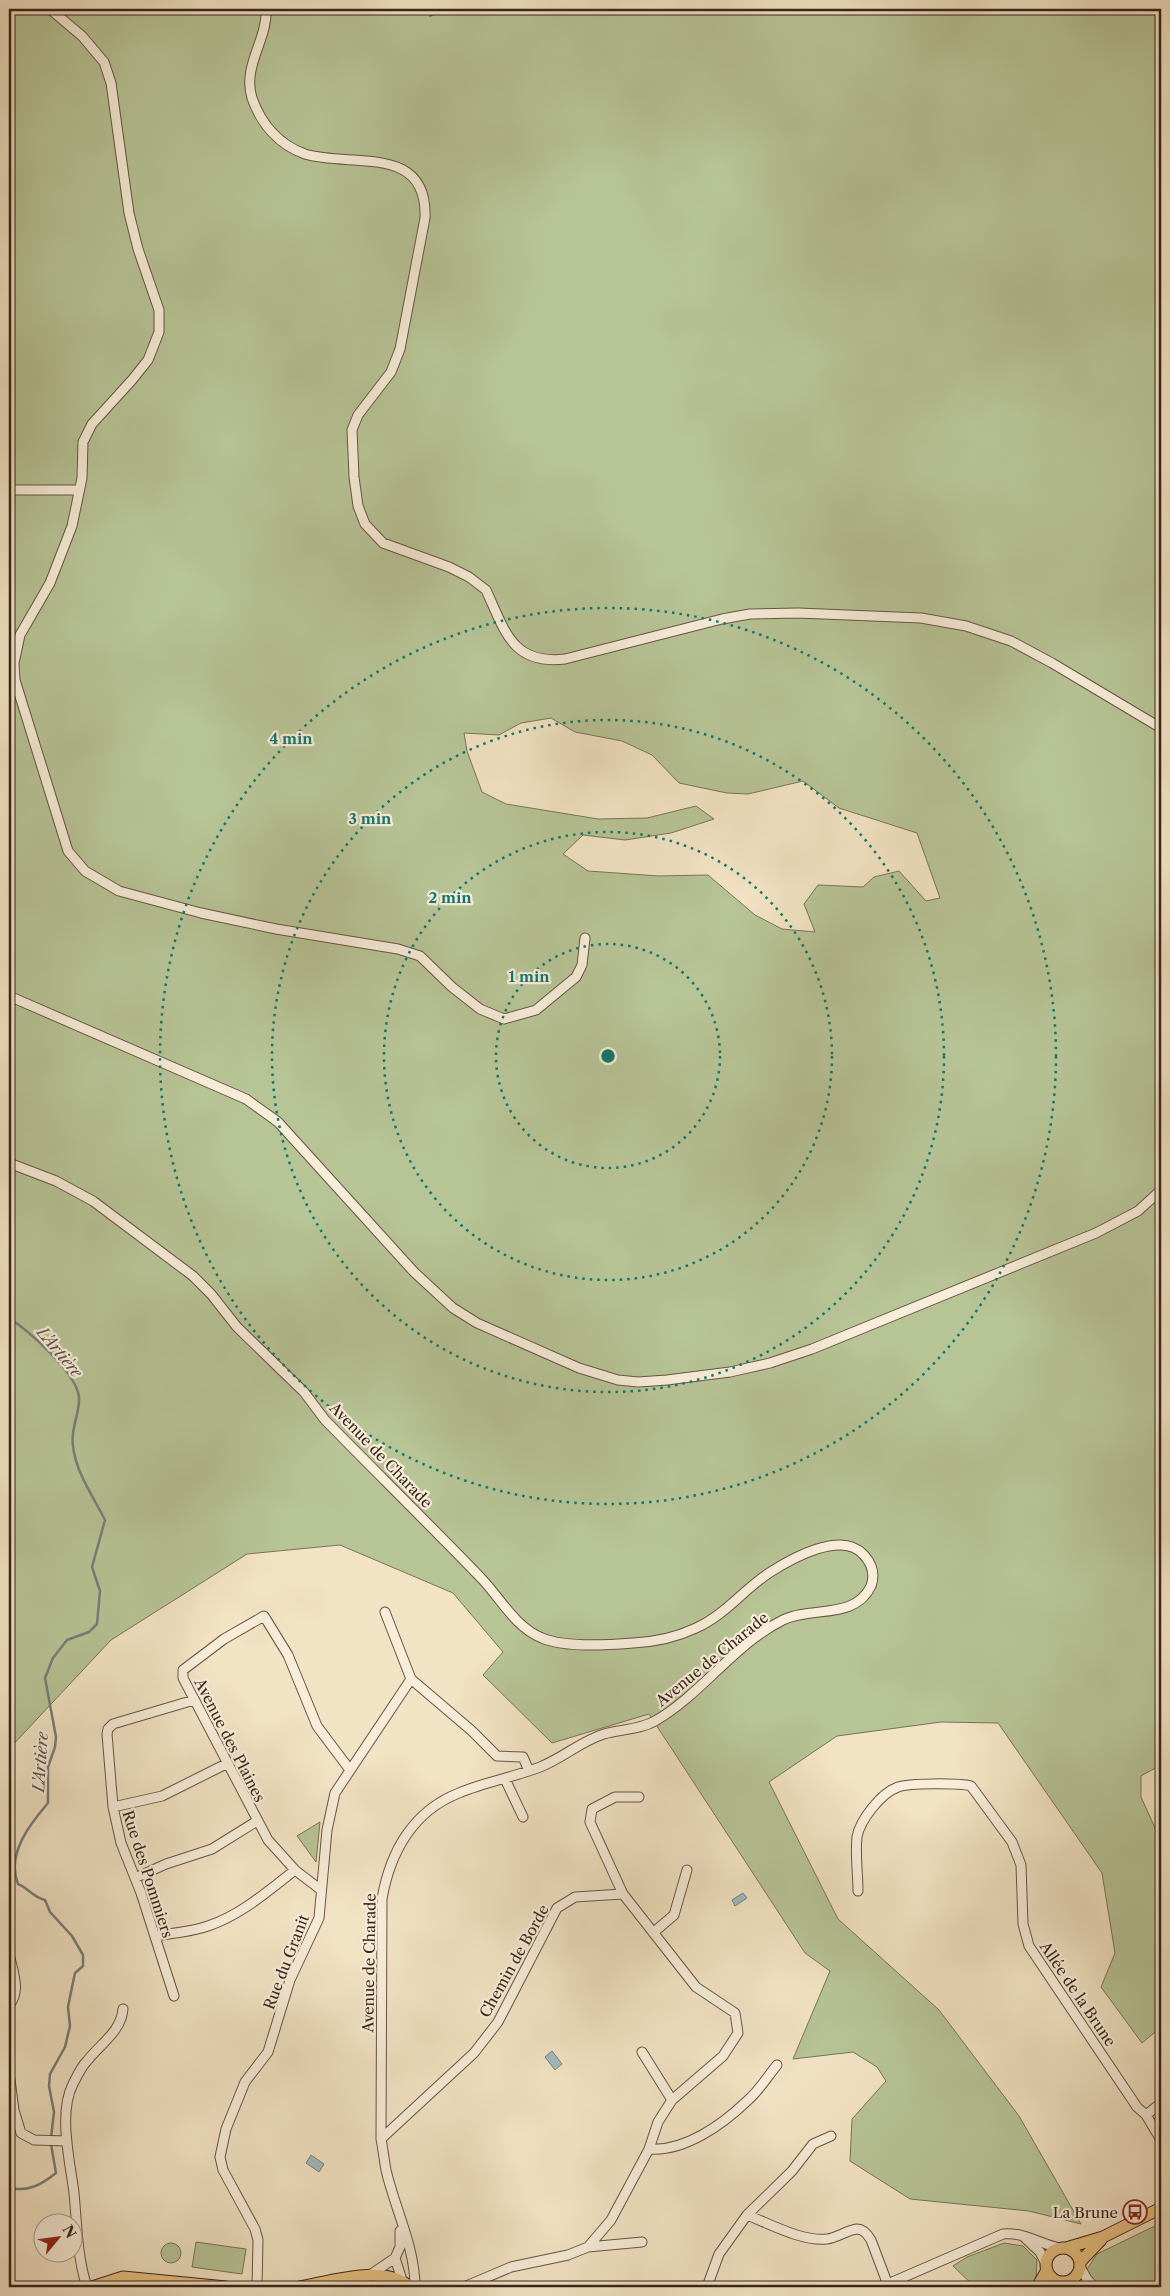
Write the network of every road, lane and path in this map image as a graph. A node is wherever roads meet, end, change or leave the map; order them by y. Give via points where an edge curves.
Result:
1 (50, 9) edge
2 (266, 9) edge
3 (9, 490) edge
4 (79, 490) junction
5 (1161, 728) edge
6 (585, 938) dead end
7 (9, 996) edge
8 (9, 1163) edge
9 (1161, 1190) edge
10 (386, 1612) dead end
11 (411, 1679) junction
12 (194, 1700) junction
13 (226, 1764) junction
14 (350, 1770) junction
15 (530, 1771) junction
16 (505, 1778) junction
17 (638, 1797) dead end
18 (113, 1807) junction
19 (523, 1817) dead end
20 (256, 1821) junction
21 (295, 1870) junction
22 (687, 1870) dead end
23 (135, 1878) junction
24 (321, 1890) junction
25 (858, 1891) dead end
26 (623, 1894) junction
27 (654, 1932) junction
28 (155, 1936) junction
29 (9, 1953) edge
30 (174, 1996) dead end
31 (9, 2005) edge
32 (123, 2009) dead end
33 (642, 2052) dead end
34 (777, 2065) dead end
35 (9, 2072) edge
36 (672, 2100) junction
37 (1161, 2103) edge
38 (11, 2109) edge
39 (1146, 2115) junction
40 (831, 2136) dead end
41 (382, 2139) junction
42 (1161, 2140) edge
43 (67, 2141) junction
44 (648, 2149) junction
45 (1161, 2208) edge
46 (400, 2213) junction
47 (747, 2215) junction
48 (1020, 2234) junction
49 (1103, 2238) junction
50 (642, 2242) dead end
51 (588, 2247) junction
52 (1063, 2248) junction
53 (395, 2258) junction
54 (1080, 2265) junction
55 (1047, 2267) junction
56 (369, 2276) junction
57 (1062, 2282) junction
58 (404, 2285) edge
59 (885, 2286) edge
60 (87, 2287) edge
61 (92, 2287) edge
62 (226, 2287) edge
63 (257, 2287) edge
64 (300, 2287) edge
65 (414, 2287) edge
66 (464, 2287) edge
67 (706, 2287) edge
68 (1037, 2287) edge
69 (1047, 2287) edge
70 (1075, 2287) edge
71 (1094, 2287) edge

1 - 4 street via 82,36 104,62 111,83 129,213 160,310 159,332 148,360 92,424 83,442
2 - 5 street via 250,91 258,114 272,133 304,153 377,162 403,169 418,182 425,199 425,218 400,350 391,372 358,415 352,430 358,506 365,524 383,543 449,567 479,584 486,590 511,640 524,654 540,660 565,659 750,614 920,618 966,626 1011,641
3 - 4 street
4 - 6 street via 72,526 50,583 20,635 14,663 15,680 68,851 85,871 119,891 201,913 276,929 398,948 420,956 480,1009 504,1018 536,1010 576,977 582,965
7 - 9 street via 246,1099 278,1122 414,1272 453,1308 477,1323 560,1361 618,1380 700,1377 790,1357 1103,1229 1138,1211
8 - 15 street, Avenue de Charade via 56,1181 93,1201 193,1276 237,1327 289,1375 325,1420 485,1582 522,1624 542,1639 567,1644 634,1643 674,1636 714,1619 767,1574 817,1549 848,1545 867,1558 873,1579 863,1597 853,1605 786,1618 741,1649 670,1712 651,1723 584,1742
10 - 11 street
11 - 14 street, Rue du Granit
11 - 15 street via 497,1756 523,1758
12 - 13 street, Avenue des Plaines
12 - 14 street, Avenue des Plaines via 182,1678 183,1670 224,1639 264,1616 288,1654 317,1726
12 - 18 street, Rue des Pommiers via 110,1726 107,1734
13 - 18 street via 162,1796
13 - 20 street, Avenue des Plaines
14 - 24 street, Rue du Granit via 335,1793 327,1830
15 - 16 street, Avenue de Charade
16 - 19 street
16 - 41 street, Avenue de Charade via 458,1793 437,1805 418,1819 392,1858 382,1898
17 - 26 street via 615,1797 592,1809 590,1822
18 - 23 street, Rue des Pommiers via 121,1843
20 - 21 street, Avenue des Plaines
20 - 23 street via 212,1848
21 - 24 street, Avenue des Plaines
21 - 28 street via 218,1923
22 - 27 street via 674,1915
23 - 28 street, Rue des Pommiers
24 - 63 street, Rue du Granit via 315,1929 290,1980 268,2052 245,2082 226,2129 220,2157 226,2177 255,2228 258,2240
25 - 39 street, Allée de la Brune via 857,1837 864,1818 881,1799 898,1787 959,1783 971,1786 1012,1842 1021,1865 1023,1924 1029,1946 1137,2108
26 - 27 street
26 - 41 street, Chemin de Borde via 575,1897 557,1908 498,2022 474,2053
27 - 36 street via 696,1987 735,2013 738,2033 723,2056
28 - 30 street, Rue des Pommiers
29 - 31 street via 16,1988
32 - 43 street via 121,2020 86,2062 72,2086 67,2109
33 - 36 street
34 - 44 street via 749,2100 704,2133 670,2148
35 - 38 street
36 - 44 street via 658,2122
37 - 39 street
38 - 43 street via 20,2133 34,2140
39 - 42 street, Allée de la Brune
40 - 47 street via 812,2144 792,2171
41 - 46 street, Avenue de Charade via 387,2171
43 - 60 street via 78,2241
44 - 51 street via 611,2220
45 - 49 main road
46 - 53 street, Avenue de Charade via 400,2247
46 - 65 street, Avenue de Charade via 415,2275
47 - 59 street via 813,2240 830,2239 857,2229 867,2233
47 - 67 street via 719,2254
48 - 52 street via 1048,2246
48 - 55 street via 1040,2252
48 - 59 street via 993,2237
49 - 52 main road
49 - 54 main road
50 - 51 street
51 - 66 street via 568,2255 512,2267
52 - 54 main road via 1075,2253
52 - 55 main road via 1050,2254
53 - 56 street
53 - 58 street, Avenue de Charade
54 - 57 main road via 1075,2278
54 - 71 street
55 - 57 main road via 1054,2279
55 - 68 main road
56 - 58 main road via 389,2276
56 - 64 main road
57 - 69 main road
57 - 70 street
61 - 62 main road via 123,2277

